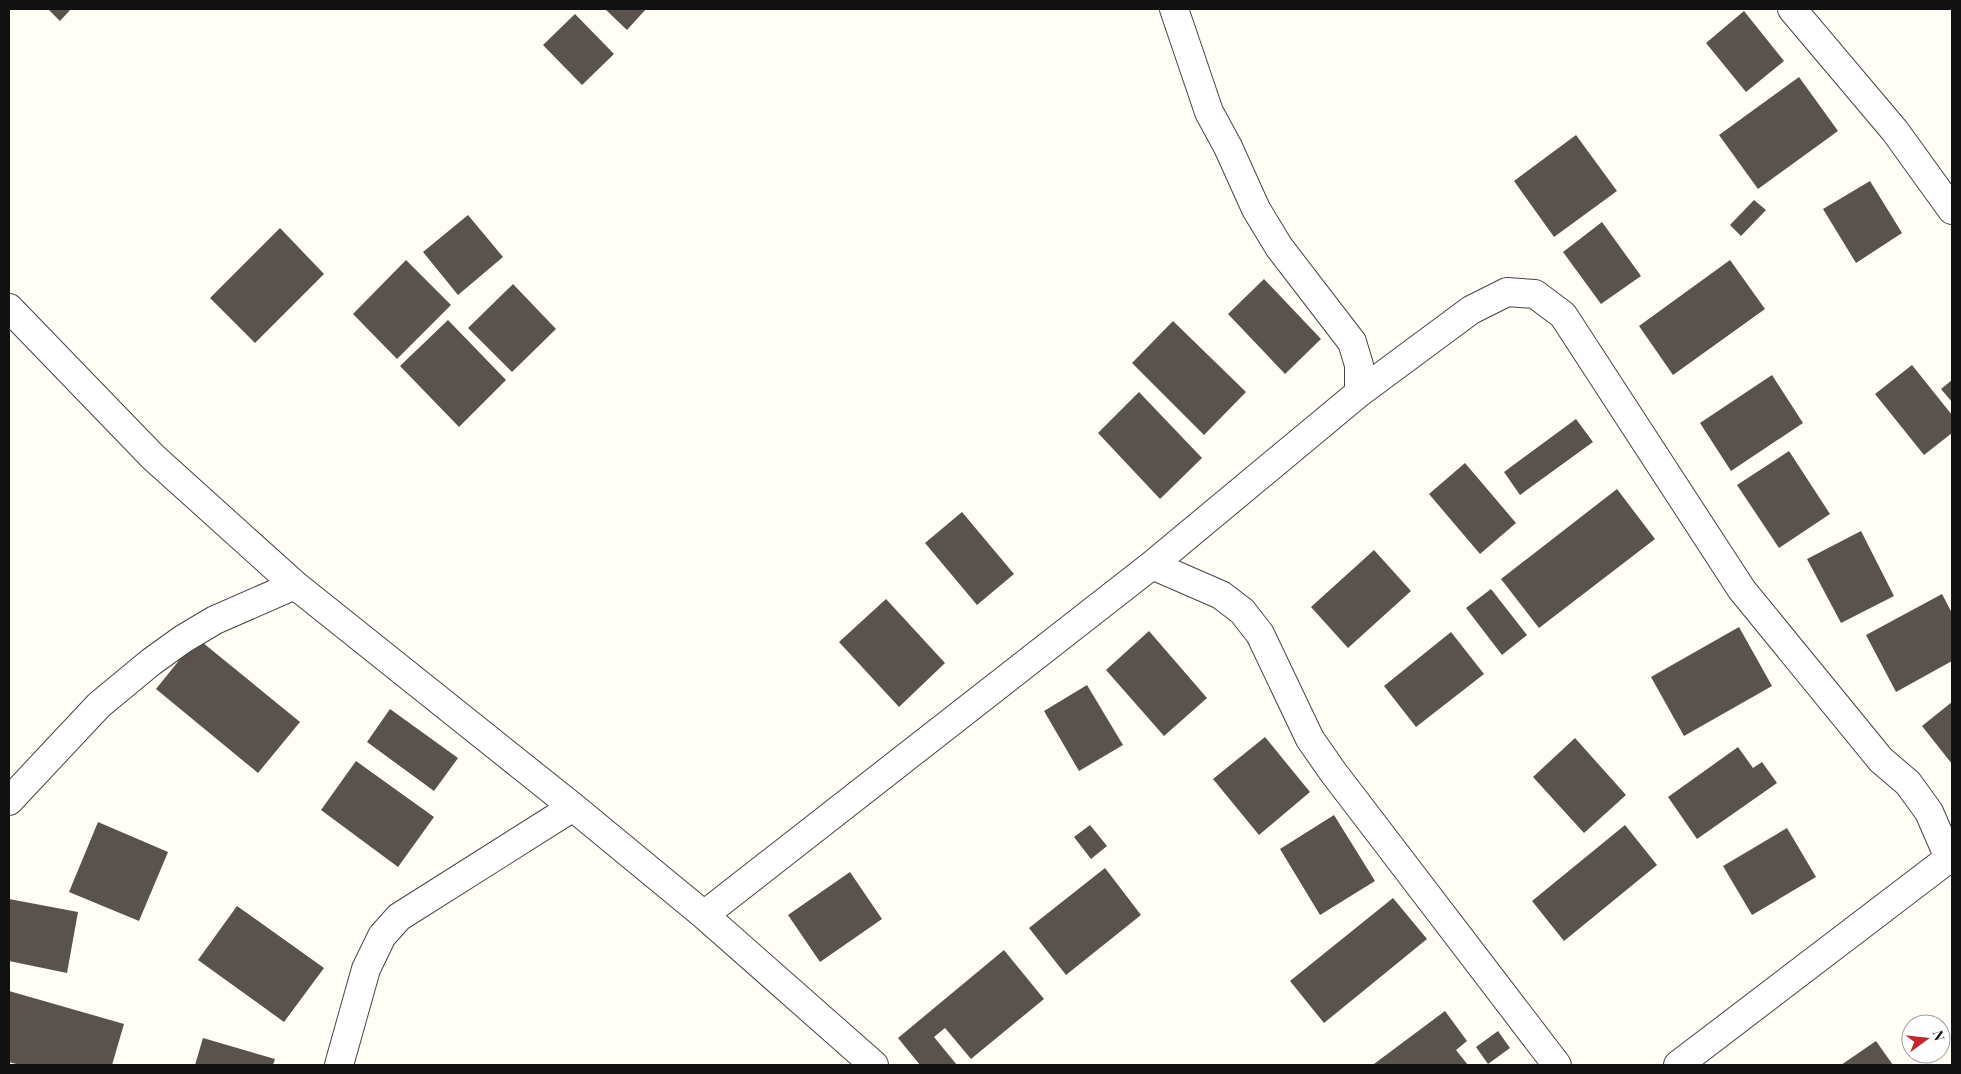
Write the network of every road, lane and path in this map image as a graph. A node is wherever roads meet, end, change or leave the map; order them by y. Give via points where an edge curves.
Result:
1 (1174, 9) edge
2 (1792, 9) edge
3 (1952, 210) edge
4 (9, 308) edge
5 (1359, 393) junction
6 (1152, 565) junction
7 (295, 585) junction
8 (9, 801) edge
9 (573, 807) junction
10 (1951, 857) edge
11 (704, 915) junction
12 (339, 1065) edge
13 (874, 1065) edge
14 (1557, 1065) edge
15 (1678, 1065) edge

1 - 5 street via 1209,112 1256,210 1279,247 1352,342 1359,364
2 - 3 street via 1895,131
4 - 7 street via 153,457
5 - 6 street
5 - 10 street via 1471,310 1507,292 1536,294 1563,315 1742,590 1881,760 1908,783 1929,812
6 - 11 street
6 - 14 street via 1221,595 1242,611 1260,634 1310,739
7 - 8 street via 215,620 151,662 99,705
7 - 9 street
9 - 11 street
9 - 12 street via 399,917 382,936 366,969
10 - 15 street
11 - 13 street

